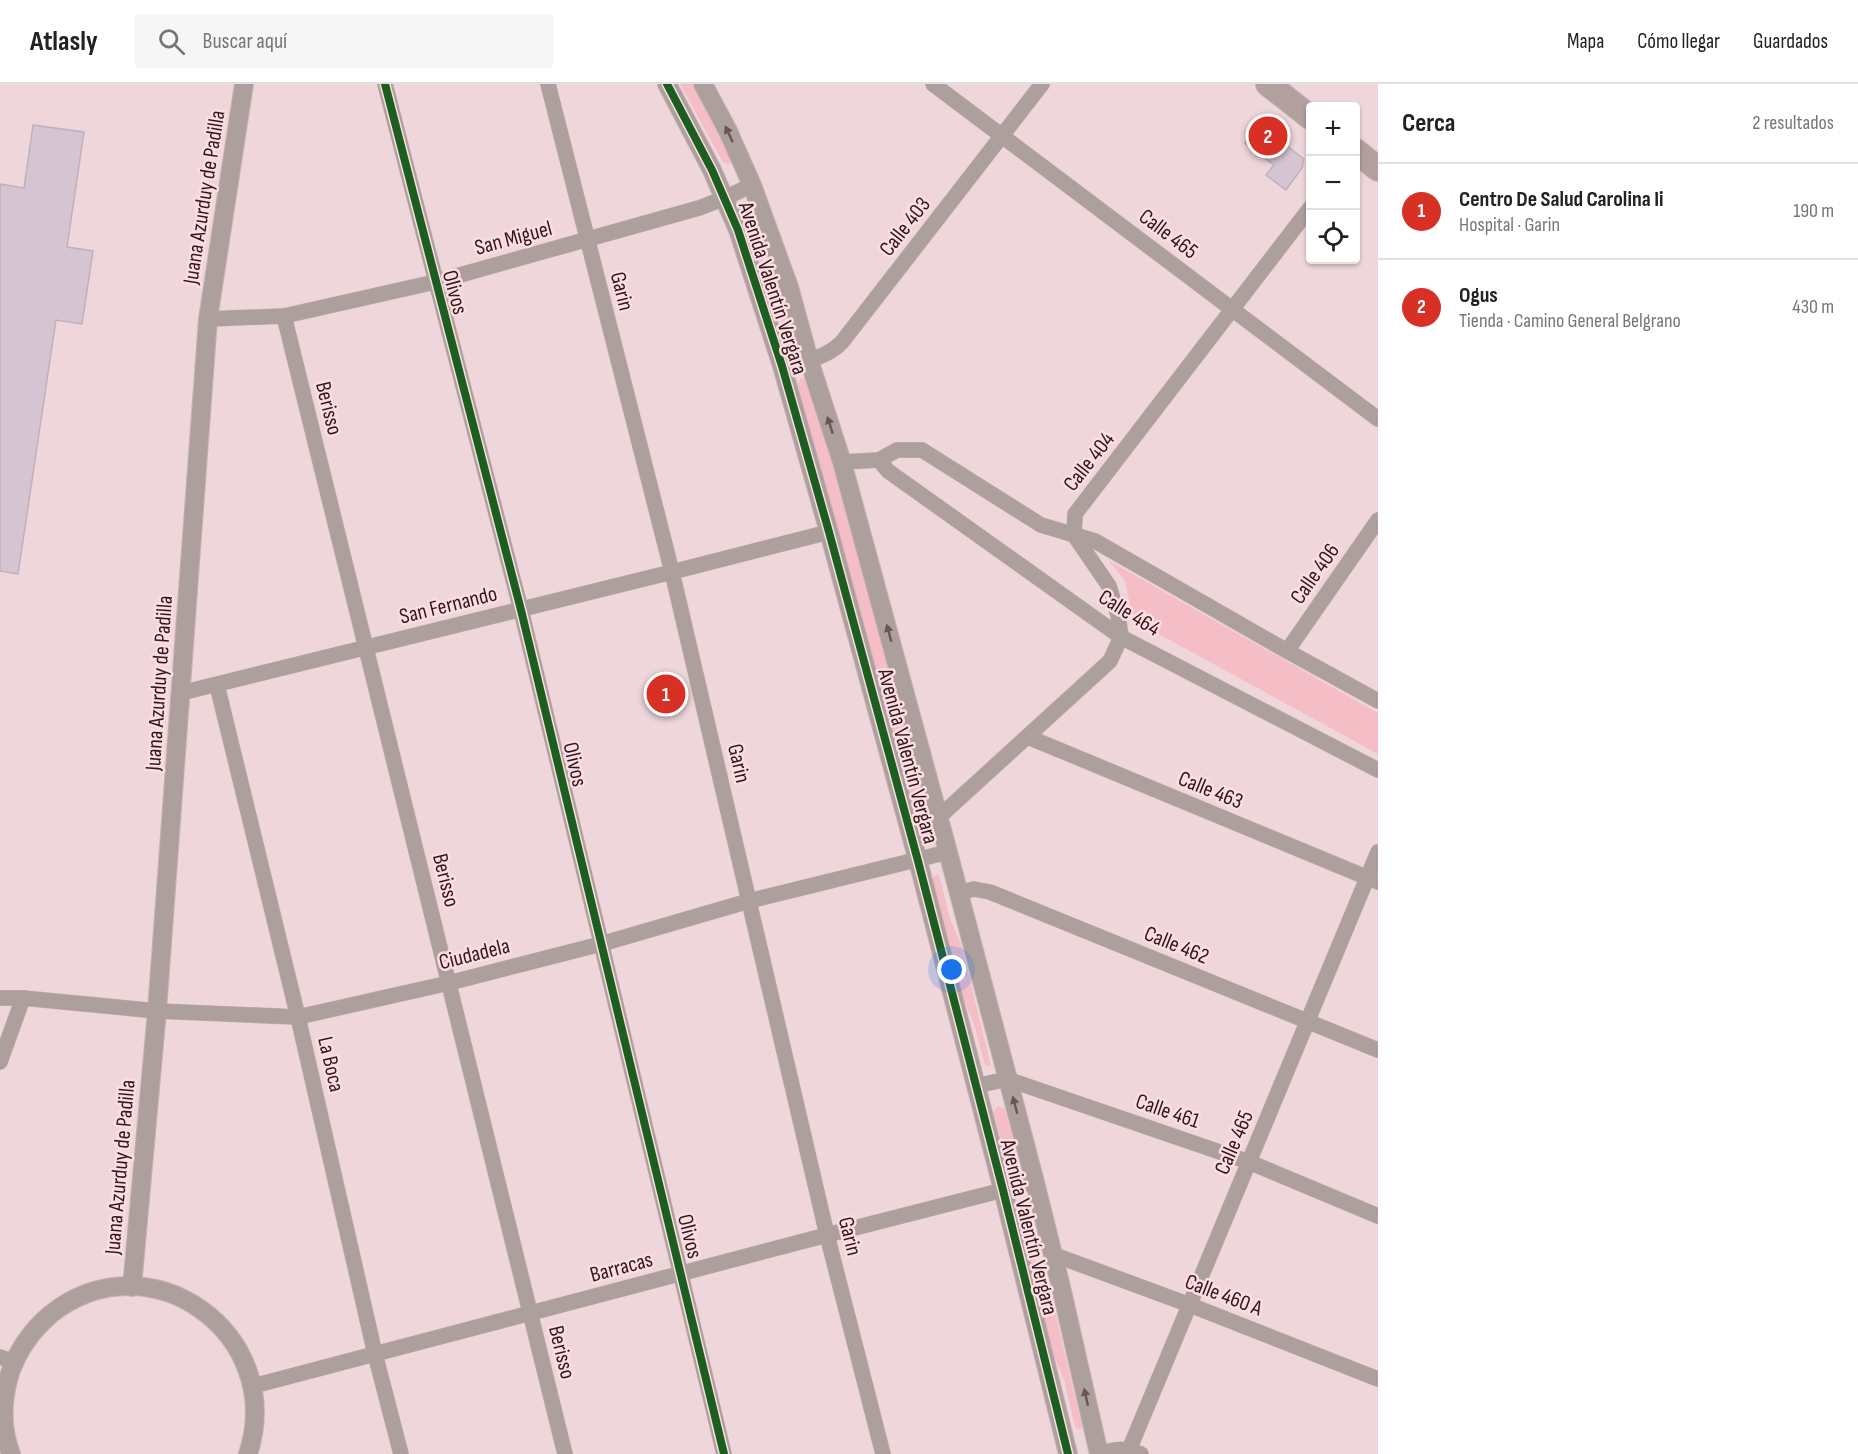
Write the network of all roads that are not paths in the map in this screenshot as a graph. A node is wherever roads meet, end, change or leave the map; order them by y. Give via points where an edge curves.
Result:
1 (244, 84) edge
2 (385, 84) edge
3 (548, 84) edge
4 (667, 84) edge
5 (703, 84) edge
6 (933, 84) edge
7 (1042, 84) edge
8 (1279, 86) edge
9 (1306, 112) edge
10 (1001, 136) junction
11 (1360, 154) edge
12 (1377, 168) edge
13 (752, 185) junction
14 (725, 198) junction
15 (1309, 210) edge
16 (587, 240) junction
17 (435, 282) junction
18 (1234, 310) junction
19 (284, 316) junction
20 (208, 320) junction
21 (809, 360) junction
22 (782, 366) junction
23 (1378, 419) edge
24 (879, 460) junction
25 (842, 462) junction
26 (1378, 520) edge
27 (829, 532) junction
28 (1074, 535) junction
29 (672, 572) junction
30 (521, 609) junction
31 (1121, 637) junction
32 (366, 648) junction
33 (1287, 651) junction
34 (217, 685) junction
35 (181, 693) junction
36 (1378, 701) edge
37 (1028, 737) junction
38 (1378, 770) edge
39 (939, 817) junction
40 (948, 852) junction
41 (1378, 852) edge
42 (918, 861) junction
43 (1373, 880) edge
44 (958, 893) junction
45 (748, 902) junction
46 (601, 944) junction
47 (449, 982) junction
48 (0, 998) edge
49 (23, 998) junction
50 (157, 1011) junction
51 (298, 1017) junction
52 (1308, 1022) junction
53 (1378, 1050) edge
54 (0, 1062) edge
55 (1008, 1078) junction
56 (976, 1086) junction
57 (1249, 1162) junction
58 (1035, 1182) junction
59 (1003, 1190) junction
60 (1378, 1216) edge
61 (827, 1235) junction
62 (1053, 1254) junction
63 (681, 1273) junction
64 (132, 1287) junction
65 (1190, 1305) junction
66 (531, 1313) junction
67 (375, 1354) junction
68 (7, 1360) edge
69 (1378, 1379) edge
70 (253, 1386) junction
71 (1135, 1452) edge
72 (11, 1454) edge
73 (248, 1454) edge
74 (401, 1454) edge
75 (566, 1454) edge
76 (724, 1454) edge
77 (884, 1454) edge
78 (1068, 1454) edge
79 (1100, 1454) edge

1 - 20 street, Juana Azurduy de Padilla
2 - 17 street, Olivos
3 - 16 street, Garin
4 - 14 street, Avenida Valentín Vergara
13 -> 5 street, Avenida Valentín Vergara
6 - 10 street, Calle 465
7 - 10 street, Calle 403
8 - 9 main road
10 - 18 street, Calle 465
10 - 21 street, Calle 403 via 842,342 832,351
11 - 12 main road
13 - 14 street, San Miguel
13 - 21 street, Avenida Valentín Vergara via 789,287
14 - 16 street, San Miguel
14 - 22 street, Avenida Valentín Vergara
15 - 18 street, Calle 404
16 - 17 street, San Miguel
16 - 29 street, Garin
17 - 19 street, San Miguel
17 - 30 street, Olivos
18 - 23 street, Calle 465
18 - 28 street, Calle 404 via 1075,514
19 - 20 street, San Miguel
19 - 32 street, Berisso
20 - 35 street, Juana Azurduy de Padilla
21 - 22 street, Calle 403
25 -> 21 street, Avenida Valentín Vergara
22 - 27 street, Avenida Valentín Vergara
24 - 25 street, Calle 464
24 - 28 street, Calle 464 via 897,450 922,450 1041,525
24 - 31 street, Calle 464 via 888,471
39 -> 25 street, Avenida Valentín Vergara
26 - 33 street, Calle 406
27 - 29 street, San Fernando
27 - 42 street, Avenida Valentín Vergara
28 - 31 street via 1109,586
28 - 33 street, Calle 464 via 1095,541
29 - 30 street, San Fernando
29 - 45 street, Garin
30 - 32 street, San Fernando
30 - 46 street, Olivos
31 - 37 street via 1110,661
31 - 38 street, Calle 464
32 - 34 street, San Fernando
32 - 47 street, Berisso
33 - 36 street, Calle 464
34 - 35 street, San Fernando
34 - 51 street, La Boca
35 - 50 street, Juana Azurduy de Padilla
37 - 39 street
37 - 43 street, Calle 463
39 - 40 street, Avenida Valentín Vergara
40 - 42 street, Ciudadela
40 - 44 street, Avenida Valentín Vergara
41 - 43 street, Calle 465
42 - 45 street, Ciudadela
42 - 56 street, Avenida Valentín Vergara
43 - 52 street, Calle 465
44 - 52 street, Calle 462 via 990,892
44 - 55 street, Avenida Valentín Vergara
45 - 46 street, Ciudadela
45 - 61 street, Garin
46 - 47 street, Ciudadela
46 - 63 street, Olivos
47 - 51 street, Ciudadela
47 - 66 street, Berisso
48 - 49 street, Ciudadela
49 - 50 street, Ciudadela
49 - 54 street
50 - 51 street, Ciudadela
50 - 64 street, Juana Azurduy de Padilla
51 - 67 street, La Boca
52 - 53 street, Calle 462
52 - 57 street, Calle 465
55 - 56 street
55 - 57 street, Calle 461
58 -> 55 street, Avenida Valentín Vergara
56 - 59 street, Avenida Valentín Vergara
57 - 60 street, Calle 461
57 - 65 street, Calle 465
58 - 59 street, Barracas
58 - 62 street, Avenida Valentín Vergara
59 - 61 street, Barracas
59 - 78 street, Avenida Valentín Vergara
61 - 63 street, Barracas
61 - 77 street, Garin
62 - 65 street, Calle 460 A
79 -> 62 street, Avenida Valentín Vergara
63 - 66 street, Barracas
63 - 76 street, Olivos
64 - 68 street, Juana Azurduy de Padilla via 107,1288 61,1306
64 - 70 street, Juana Azurduy de Padilla via 165,1292 196,1306 214,1320 242,1354
65 - 69 street, Calle 460 A
65 - 71 street, Calle 465
66 - 67 street, Barracas
66 - 75 street, Berisso
67 - 70 street, Barracas
67 - 74 street, La Boca
68 - 72 street, Juana Azurduy de Padilla via 3,1418
70 - 73 street, Juana Azurduy de Padilla via 256,1412
71 - 79 street via 1113,1449

